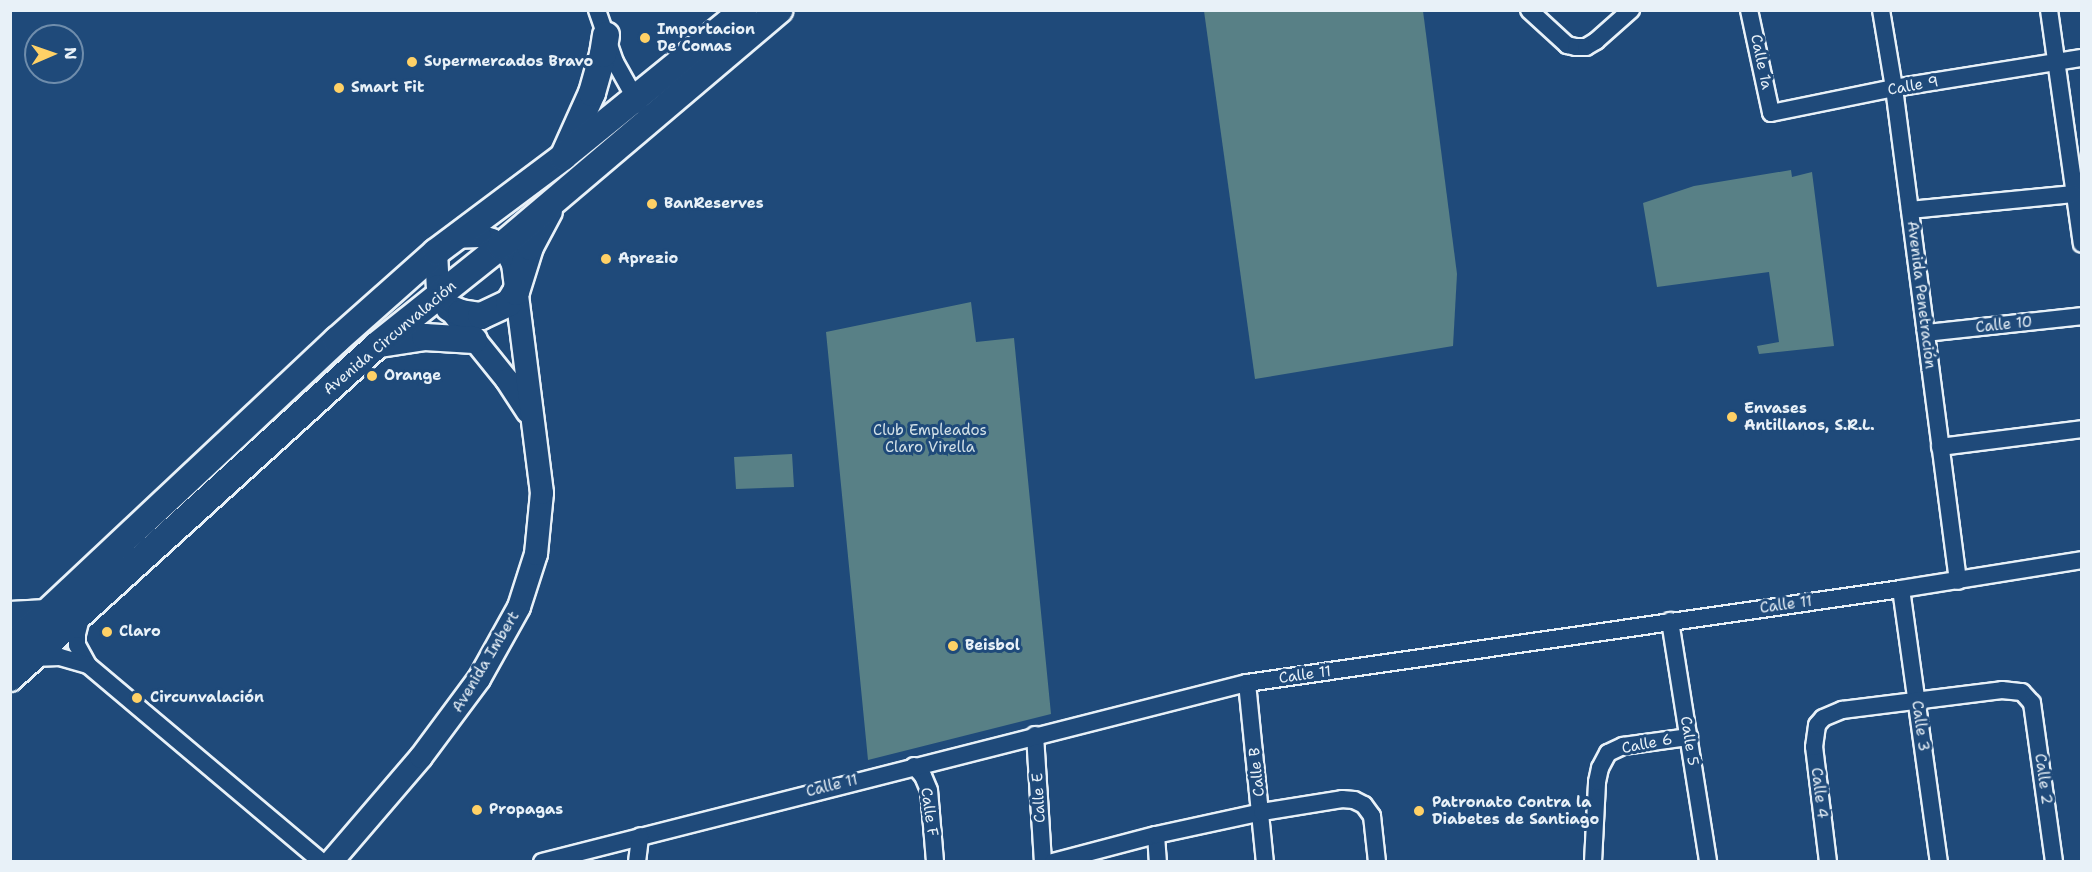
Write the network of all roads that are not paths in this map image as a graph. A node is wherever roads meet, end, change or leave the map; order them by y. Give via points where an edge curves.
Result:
1 (597, 10) edge
2 (744, 10) edge
3 (779, 10) edge
4 (1529, 10) edge
5 (1631, 10) edge
6 (1749, 10) edge
7 (1881, 10) edge
8 (2049, 10) edge
9 (606, 35) junction
10 (2082, 58) edge
11 (2056, 62) junction
12 (1894, 88) junction
13 (642, 111) junction
14 (1771, 113) joint
15 (563, 157) junction
16 (2073, 194) junction
17 (559, 196) junction
18 (1910, 210) junction
19 (457, 237) junction
20 (2082, 244) edge
21 (501, 246) junction
22 (436, 252) junction
23 (516, 292) junction
24 (445, 301) junction
25 (2082, 316) edge
26 (1926, 333) junction
27 (474, 340) junction
28 (377, 345) junction
29 (533, 421) junction
30 (2082, 429) edge
31 (1940, 447) junction
32 (2082, 560) edge
33 (1958, 581) junction
34 (1901, 590) junction
35 (84, 610) junction
36 (47, 613) junction
37 (10, 615) edge
38 (1670, 621) junction
39 (16, 660) edge
40 (88, 665) junction
41 (1247, 683) junction
42 (1916, 701) junction
43 (1035, 735) junction
44 (1689, 737) junction
45 (914, 766) junction
46 (1262, 812) junction
47 (1156, 835) junction
48 (640, 836) junction
49 (322, 861) edge
50 (332, 861) edge
51 (542, 861) edge
52 (637, 861) edge
53 (935, 861) edge
54 (1043, 861) edge
55 (1053, 861) edge
56 (1158, 861) edge
57 (1265, 861) edge
58 (1377, 861) edge
59 (1593, 861) edge
60 (1708, 861) edge
61 (1828, 861) edge
62 (1939, 861) edge
63 (2054, 861) edge

1 - 9 street
2 - 13 main road, Avenida Circunvalación
3 - 13 main road, Avenida Circunvalación
4 - 5 street via 1567,45 1576,47 1586,47
6 - 14 street, Calle 1a
7 - 12 street, Avenida Penetración
8 - 11 street
9 - 13 street via 615,62
9 - 15 main road via 592,93
10 - 11 street, Calle 9
11 - 12 street, Calle 9
11 - 16 street
12 - 14 street, Calle 9
12 - 18 street, Avenida Penetración
13 - 15 main road, Avenida Circunvalación
13 - 17 main road, Avenida Circunvalación
15 - 19 main road, Avenida Circunvalación
16 - 18 street
16 - 20 street
17 - 21 main road, Avenida Circunvalación
17 - 23 main road via 530,247
18 - 26 street, Avenida Penetración
19 - 21 main road via 480,236
19 - 22 main road, Avenida Circunvalación
21 - 23 main road, Avenida Imbert via 513,264
21 - 24 main road, Avenida Circunvalación
22 - 24 main road via 436,275
22 - 36 main road, Avenida Circunvalación
23 - 24 main road via 500,309 481,316 461,313
23 - 29 main road, Avenida Imbert
24 - 27 main road, Avenida Imbert
24 - 28 main road, Avenida Circunvalación
25 - 26 street, Calle 10
26 - 31 street, Avenida Penetración
27 - 28 main road via 425,338
27 - 29 main road, Avenida Imbert via 507,380
28 - 35 main road, Avenida Circunvalación
29 - 50 main road, Avenida Imbert via 542,493 540,526 536,554 519,607 456,713
30 - 31 street
31 - 33 street, Avenida Penetración
32 - 33 street, Calle 11
33 - 34 street, Calle 11
34 - 38 street, Calle 11
34 - 42 street, Calle 3
35 - 39 main road, Avenida Circunvalación
35 - 40 street via 76,634 77,645
36 - 37 main road
36 - 39 main road, Avenida Circunvalación
38 - 41 street, Calle 11
38 - 44 street, Calle 5
39 - 40 street via 60,657
40 - 49 street
41 - 43 street, Calle 11
41 - 46 street, Calle B
42 - 61 street, Calle 4 via 1842,710 1831,713 1817,725 1814,747
42 - 62 street, Calle 3
42 - 63 street, Calle 2 via 2002,690 2022,692 2028,697 2034,711
43 - 45 street, Calle 11
43 - 54 street, Calle E
44 - 59 street, Calle 6 via 1623,746 1608,753 1597,782
44 - 60 street, Calle 5
45 - 48 street, Calle 11
45 - 53 street, Calle F via 929,790
46 - 47 street
46 - 57 street, Calle B
46 - 58 street via 1354,800 1372,816
47 - 55 street
47 - 56 street
48 - 51 street, Calle 11
48 - 52 street

